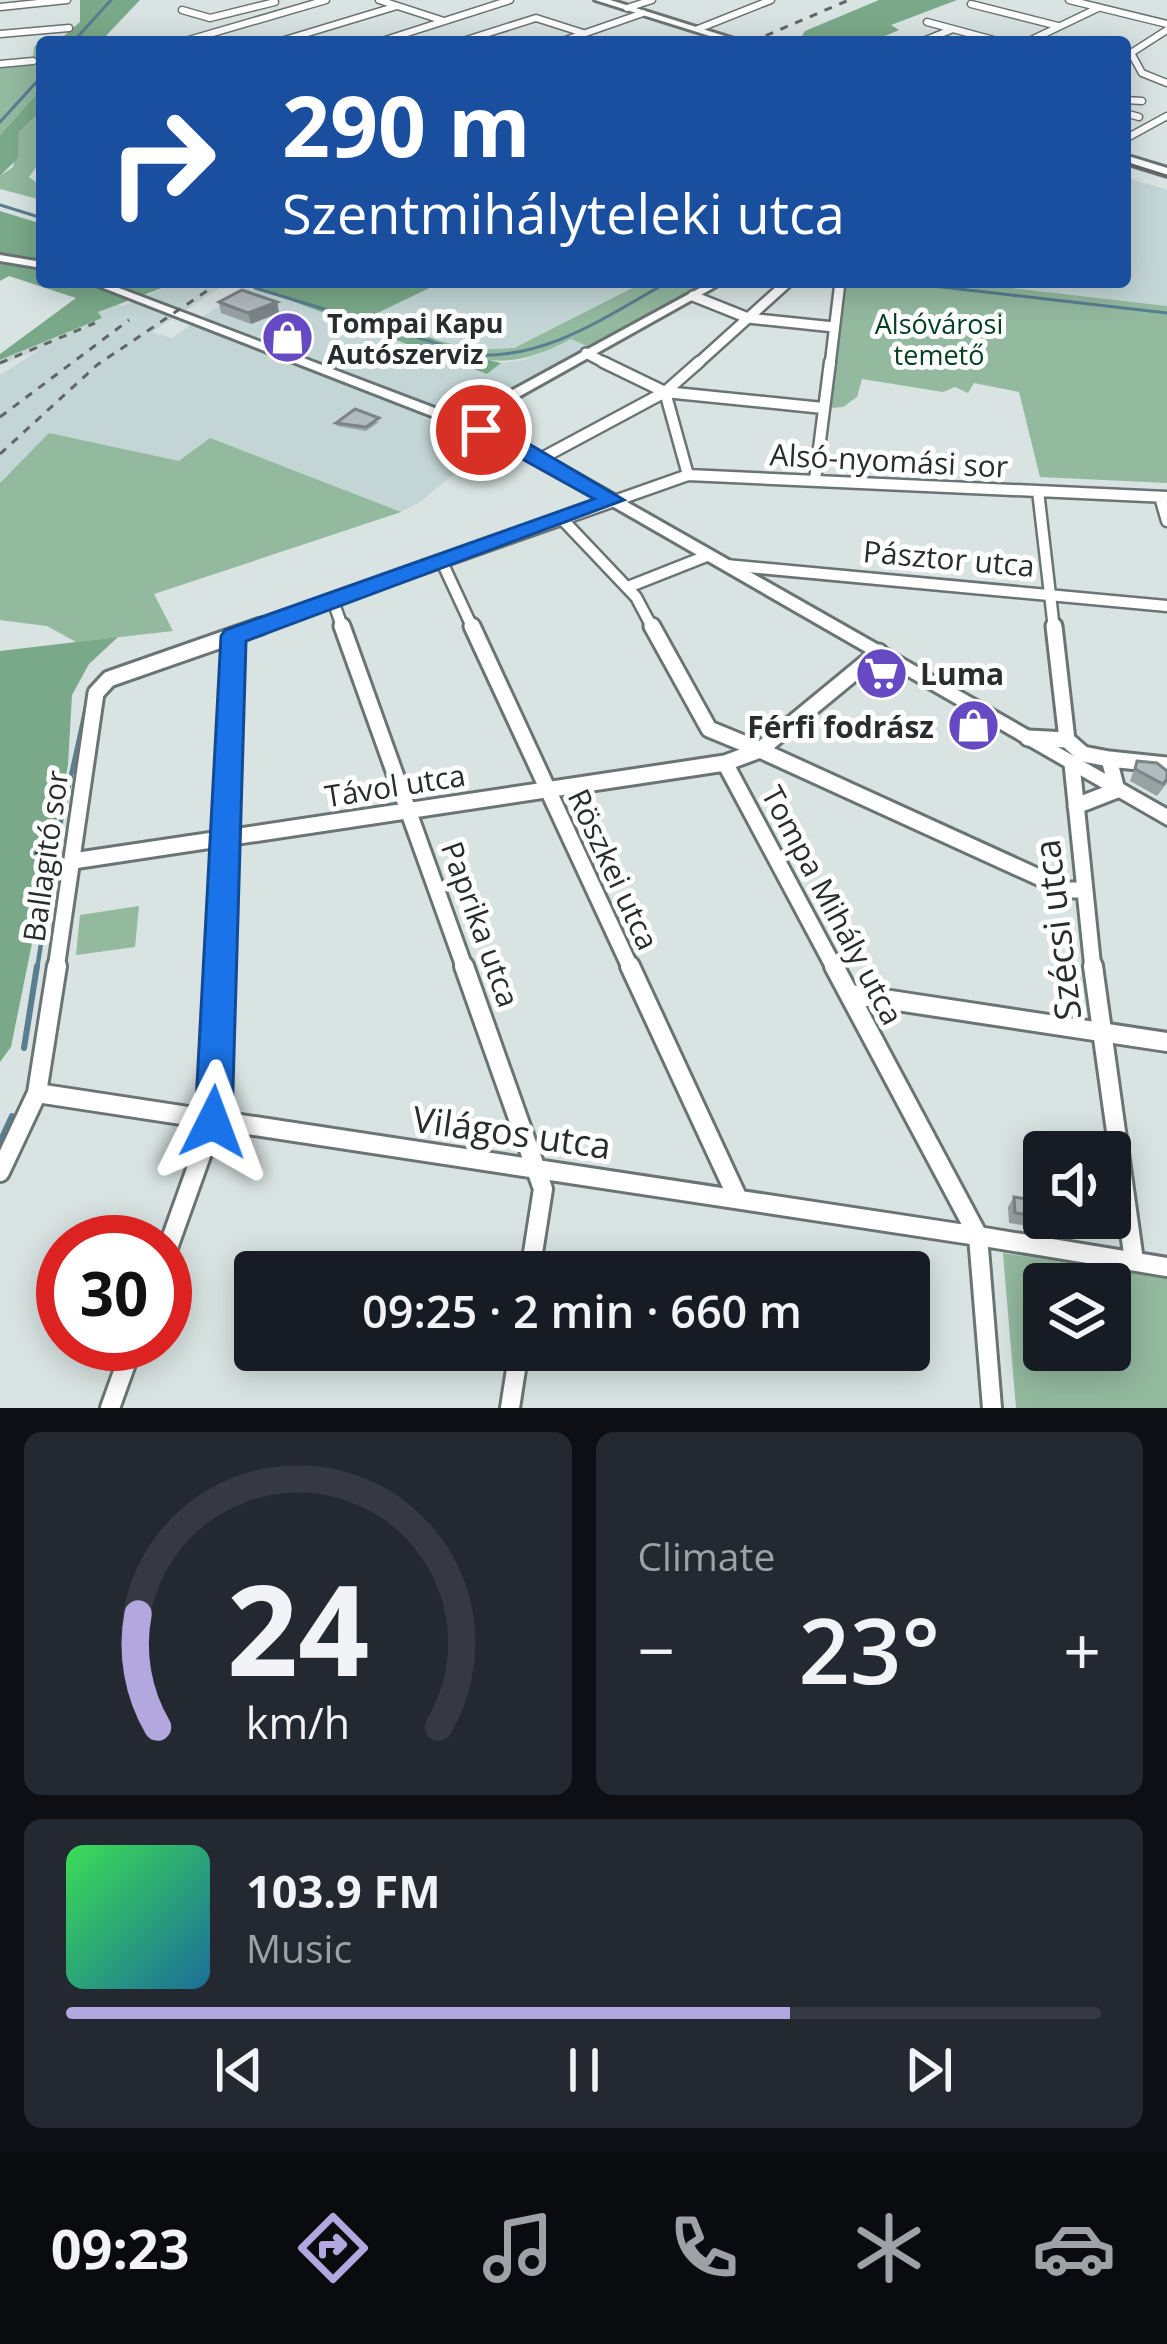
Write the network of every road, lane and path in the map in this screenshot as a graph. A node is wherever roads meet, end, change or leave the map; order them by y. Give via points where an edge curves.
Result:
1 (326, 0) edge
2 (379, 0) edge
3 (482, 0) edge
4 (510, 0) edge
5 (600, 0) edge
6 (652, 0) edge
7 (771, 0) edge
8 (1070, 0) edge
9 (64, 1) edge
10 (272, 1) edge
11 (496, 4) junction
12 (971, 4) dead end
13 (397, 6) junction
14 (0, 7) edge
15 (628, 8) junction
16 (1100, 8) junction
17 (294, 9) junction
18 (182, 10) dead end
19 (479, 10) junction
20 (643, 13) junction
21 (444, 21) junction
22 (517, 22) junction
23 (927, 22) dead end
24 (1058, 26) junction
25 (1167, 27) edge
26 (69, 28) dead end
27 (698, 29) junction
28 (952, 29) junction
29 (583, 33) junction
30 (0, 34) edge
31 (202, 36) edge
32 (298, 36) edge
33 (398, 36) edge
34 (477, 36) edge
35 (575, 36) edge
36 (720, 36) edge
37 (935, 36) edge
38 (978, 36) edge
39 (1039, 36) edge
40 (33, 61) dead end
41 (0, 64) edge
42 (1142, 73) junction
43 (1131, 74) edge
44 (1167, 83) edge
45 (1131, 100) edge
46 (1142, 101) dead end
47 (1131, 115) edge
48 (1167, 116) edge
49 (1139, 117) dead end
50 (1131, 136) edge
51 (1131, 161) edge
52 (1167, 172) edge
53 (0, 257) edge
54 (36, 264) edge
55 (109, 288) edge
56 (708, 288) edge
57 (781, 288) edge
58 (839, 288) edge
59 (694, 296) junction
60 (748, 318) junction
61 (834, 327) junction
62 (586, 353) junction
63 (665, 392) junction
64 (823, 408) junction
65 (462, 423) junction
66 (542, 458) junction
67 (688, 475) junction
68 (815, 480) junction
69 (1038, 491) junction
70 (1164, 497) edge
71 (613, 500) junction
72 (562, 519) junction
73 (1167, 520) edge
74 (709, 555) junction
75 (442, 562) junction
76 (726, 565) junction
77 (788, 570) junction
78 (628, 587) junction
79 (773, 592) junction
80 (1050, 594) junction
81 (333, 601) junction
82 (1167, 605) edge
83 (234, 636) junction
84 (879, 652) junction
85 (101, 684) joint
86 (1028, 738) junction
87 (1066, 740) junction
88 (760, 750) junction
89 (1109, 759) junction
90 (725, 763) junction
91 (1072, 764) junction
92 (1167, 765) edge
93 (547, 790) junction
94 (1117, 790) junction
95 (1076, 806) junction
96 (408, 810) junction
97 (1167, 818) edge
98 (227, 838) junction
99 (73, 861) junction
100 (1082, 890) junction
101 (851, 994) junction
102 (1102, 1032) junction
103 (1167, 1042) edge
104 (37, 1093) junction
105 (213, 1122) junction
106 (537, 1169) junction
107 (0, 1172) edge
108 (738, 1199) junction
109 (180, 1215) edge
110 (978, 1236) junction
111 (533, 1251) edge
112 (1134, 1261) junction
113 (1167, 1267) edge
114 (123, 1371) edge
115 (516, 1371) edge
116 (110, 1408) edge
117 (510, 1408) edge
118 (992, 1408) edge

1 - 17 street
2 - 13 street
3 - 11 street
4 - 11 street
5 - 15 main road
6 - 15 street
7 - 27 street
8 - 16 street
9 - 14 street
10 - 17 street
10 - 18 street via 210,19
11 - 19 street
12 - 24 street
13 - 21 street
13 - 32 street
15 - 20 main road
16 - 24 street
16 - 25 street
17 - 31 street
19 - 21 street
19 - 22 street
20 - 27 main road
20 - 29 street
21 - 33 street
22 - 29 street via 536,18
22 - 34 street
23 - 28 street
24 - 39 street
25 - 42 street via 1131,50
26 - 30 street
27 - 36 main road
28 - 37 street
28 - 38 street
29 - 35 street
40 - 41 street
42 - 43 street
42 - 44 street
45 - 46 street
47 - 49 street
48 - 50 street
51 - 52 main road
53 - 54 street
55 - 65 street
56 - 59 street
57 - 60 street
58 - 61 street
59 - 60 street
59 - 62 street
60 - 61 street
60 - 63 street
61 - 64 street
62 - 63 street
62 - 65 street
63 - 64 street
63 - 66 street
63 - 67 street
64 - 68 street
65 - 66 street
66 - 71 street
67 - 68 street, Alsó-nyomási sor
67 - 71 street, Alsó-nyomási sor
68 - 69 street, Alsó-nyomási sor
69 - 70 street, Alsó-nyomási sor
69 - 80 street
70 - 73 street
71 - 72 street, Alsó-nyomási sor
71 - 74 street
72 - 75 street, Alsó-nyomási sor
72 - 78 street, Tompa Mihály utca
74 - 76 street
74 - 78 street
75 - 81 street, Alsó-nyomási sor
75 - 93 street, Röszkei utca
76 - 77 street, Pásztor utca
76 - 79 street
77 - 79 street
77 - 80 street, Pásztor utca
78 - 88 street, Tompa Mihály utca via 709,728
79 - 84 street
80 - 82 street, Pásztor utca
80 - 87 street
81 - 83 street, Alsó-nyomási sor
81 - 96 street, Paprika utca
83 - 85 street, Alsó-nyomási sor
83 - 98 street
84 - 86 street
84 - 88 street
85 - 99 street, Ballagitó sor via 87,734
86 - 87 street
86 - 91 street
87 - 89 street
88 - 90 street, Tompa Mihály utca
88 - 100 street
89 - 92 street
89 - 94 street
90 - 93 street, Távol utca
90 - 101 street, Tompa Mihály utca
91 - 94 street
91 - 95 street, Szécsi utca
93 - 96 street, Távol utca
93 - 108 street, Röszkei utca
94 - 95 street, Szécsi utca
94 - 97 street
95 - 100 street, Szécsi utca
96 - 98 street, Távol utca
96 - 106 street, Paprika utca
98 - 99 street, Távol utca
98 - 105 street
99 - 104 street, Ballagitó sor
100 - 102 street, Szécsi utca
101 - 102 street
101 - 110 street, Tompa Mihály utca
102 - 103 street
102 - 112 street, Szécsi utca
104 - 105 street, Világos utca
104 - 107 street, Ballagitó sor
105 - 106 street, Világos utca
105 - 109 street
106 - 108 street, Világos utca
106 - 111 street, Paprika utca via 543,1189
108 - 110 street, Világos utca
110 - 112 street, Világos utca
110 - 118 street
112 - 113 street, Világos utca
114 - 116 street
115 - 117 street

